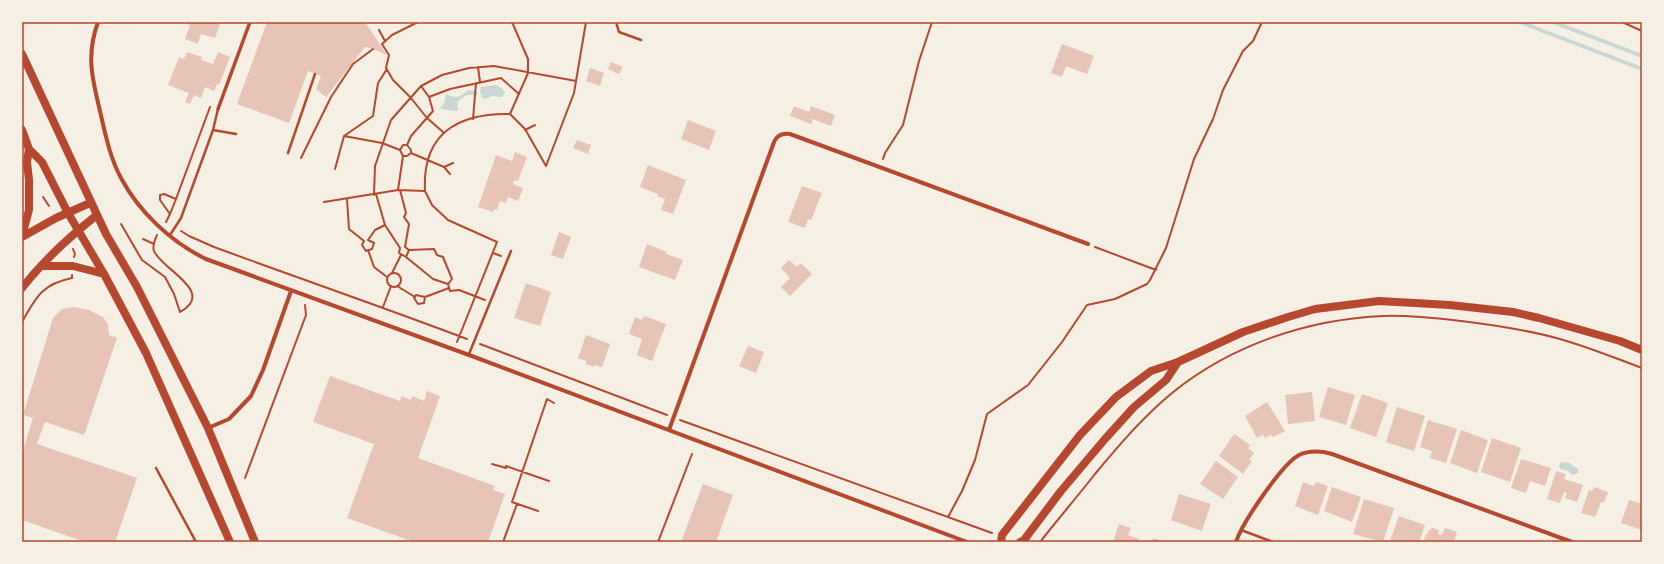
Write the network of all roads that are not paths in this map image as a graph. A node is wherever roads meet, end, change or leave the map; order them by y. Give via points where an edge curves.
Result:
1 (98, 22) edge
2 (250, 22) edge
3 (616, 22) edge
4 (641, 40) dead end
5 (22, 54) edge
6 (316, 74) dead end
7 (218, 109) joint
8 (22, 130) edge
9 (213, 130) junction
10 (236, 134) dead end
11 (29, 149) junction
12 (288, 153) dead end
13 (90, 203) junction
14 (68, 213) junction
15 (97, 215) junction
16 (24, 224) edge
17 (78, 230) junction
18 (170, 235) junction
19 (22, 237) edge
20 (1088, 244) road end
21 (511, 251) dead end
22 (41, 266) junction
23 (104, 274) junction
24 (22, 288) edge
25 (291, 291) junction
26 (1642, 350) edge
27 (468, 355) junction
28 (1178, 362) junction
29 (208, 428) junction
30 (669, 430) junction
31 (156, 468) dead end
32 (1240, 530) junction
33 (196, 542) edge
34 (230, 542) edge
35 (255, 542) edge
36 (967, 542) edge
37 (1001, 542) edge
38 (1020, 542) edge
39 (1236, 542) edge
40 (1273, 542) edge
41 (1572, 542) edge

1 - 18 street via 90,58 92,78 116,166 138,204
2 - 7 street
3 - 4 lane via 619,32
5 - 13 main road
6 - 12 lane
7 - 9 lane
8 - 11 main road
9 - 10 lane
9 - 18 lane via 181,218
11 - 14 main road via 42,162
11 - 16 main road via 27,162 30,196
13 - 14 main road
13 - 15 main road
14 - 17 main road
14 - 19 main road
15 - 17 main road
15 - 29 main road via 137,287
16 - 19 main road
17 - 22 main road
17 - 23 main road
18 - 25 street via 187,249 206,259
20 - 30 street via 790,134 781,135 774,142
21 - 27 lane
22 - 23 main road via 73,266
22 - 24 main road
23 - 34 main road via 146,353
25 - 27 street
25 - 29 street via 251,396 229,419
26 - 28 main road via 1566,325 1513,312 1379,301 1315,309 1268,323 1225,339
27 - 30 street
28 - 37 main road via 1151,370 1099,414 1004,532
28 - 38 main road via 1166,380 1134,407 1105,439
29 - 35 main road
30 - 36 street
31 - 33 lane
32 - 39 street
32 - 40 lane
32 - 41 street via 1287,464 1300,455 1316,451 1332,454

